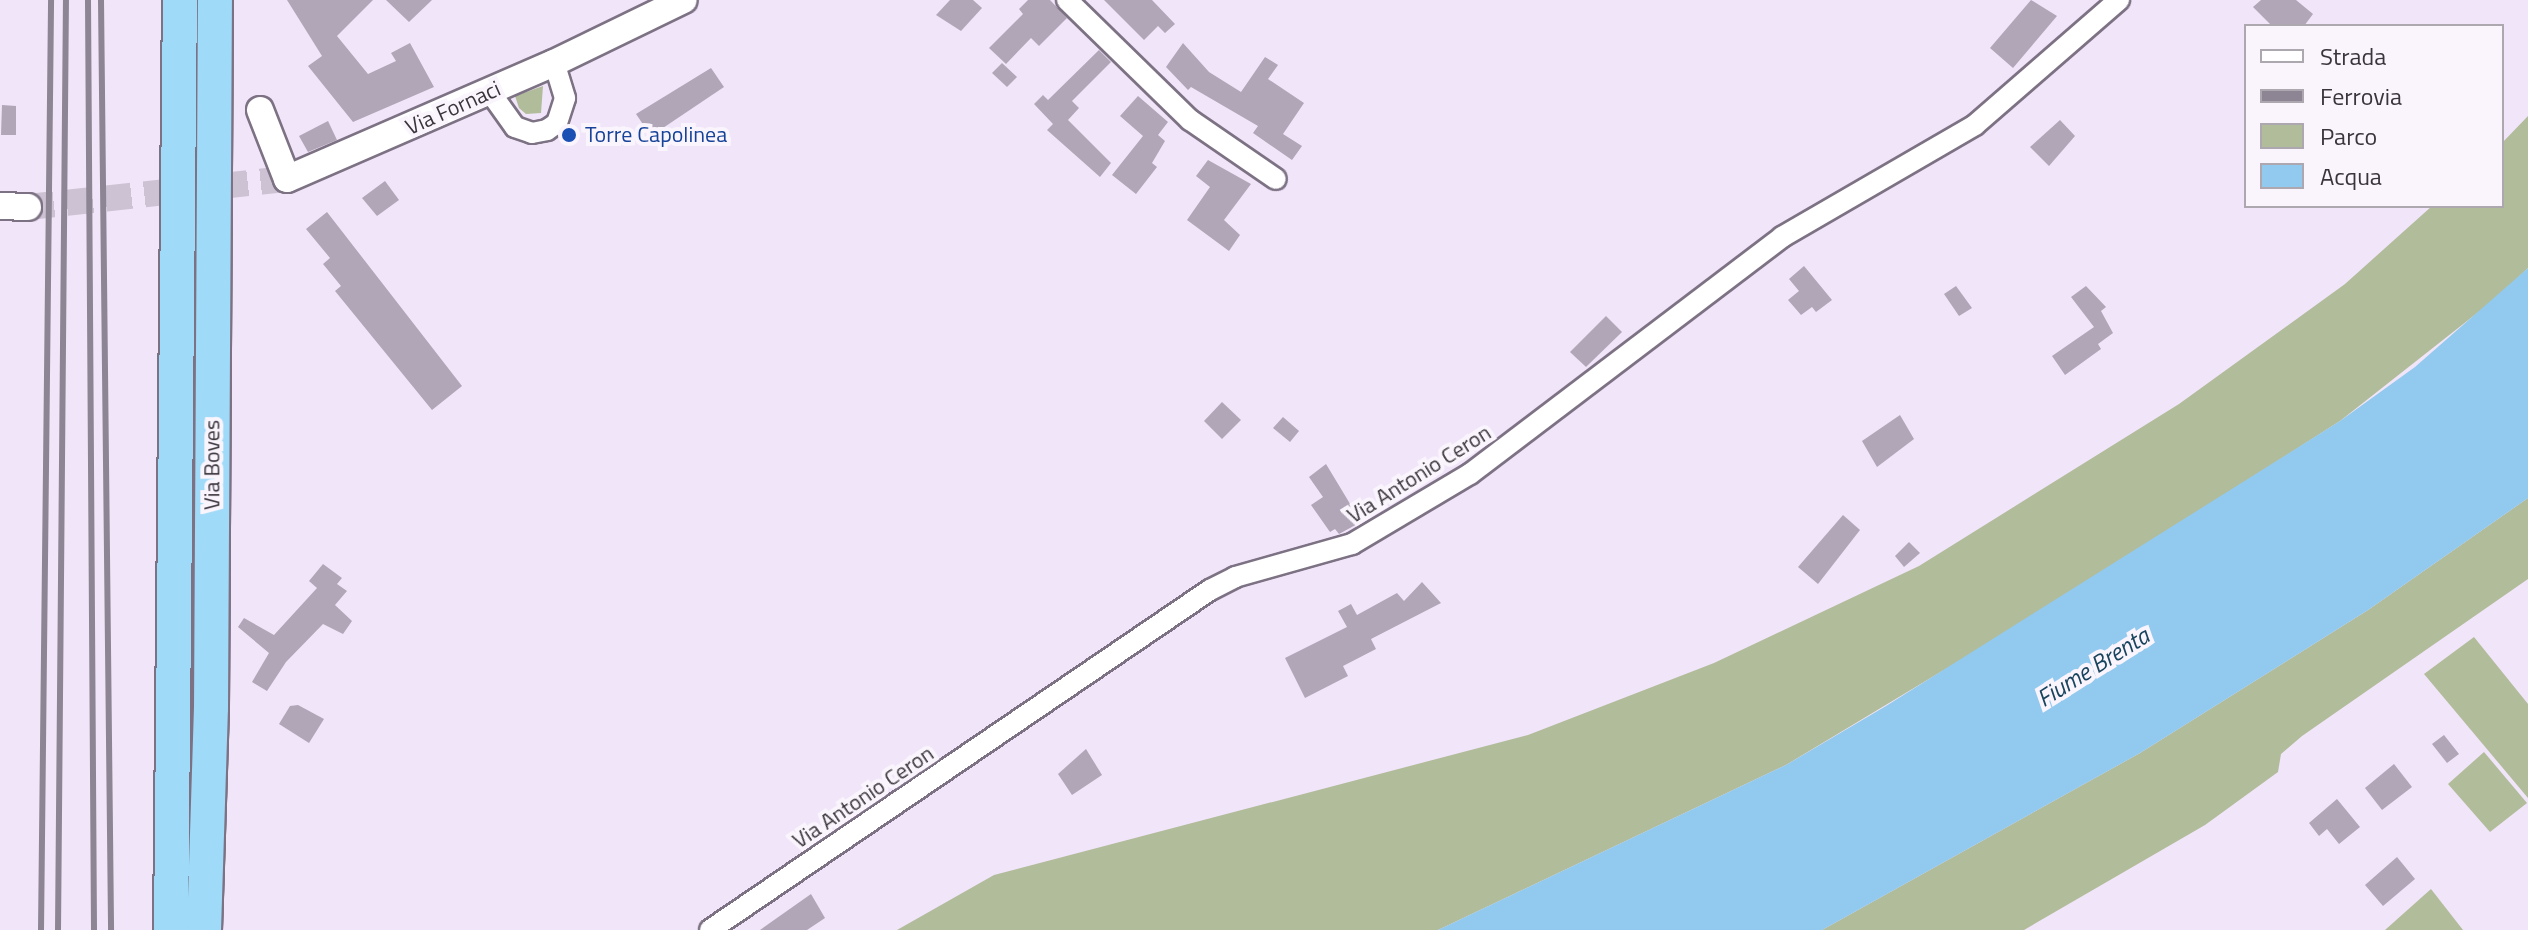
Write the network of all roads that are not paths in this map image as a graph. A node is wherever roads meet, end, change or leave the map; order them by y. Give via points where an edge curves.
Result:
1 (180, 0) edge
2 (215, 0) edge
3 (684, 0) edge
4 (1067, 0) edge
5 (2119, 0) edge
6 (554, 63) junction
7 (490, 92) junction
8 (260, 110) dead end
9 (1276, 179) dead end
10 (0, 206) edge
11 (28, 207) tunnel mouth
12 (171, 930) edge
13 (204, 930) edge
14 (710, 930) edge

1 - 12 highway, Via Boves
2 - 13 highway, Via Boves via 211,708
3 - 6 street, Via Fornaci
4 - 9 street via 1190,120
5 - 14 street, Via Antonio Ceron via 1975,125 1782,237 1470,474 1352,544 1235,577 1210,590
6 - 7 street, Via Fornaci
6 - 7 street via 565,98 557,123 547,130 532,133 515,127
7 - 8 street, Via Fornaci via 287,179
10 - 11 street

